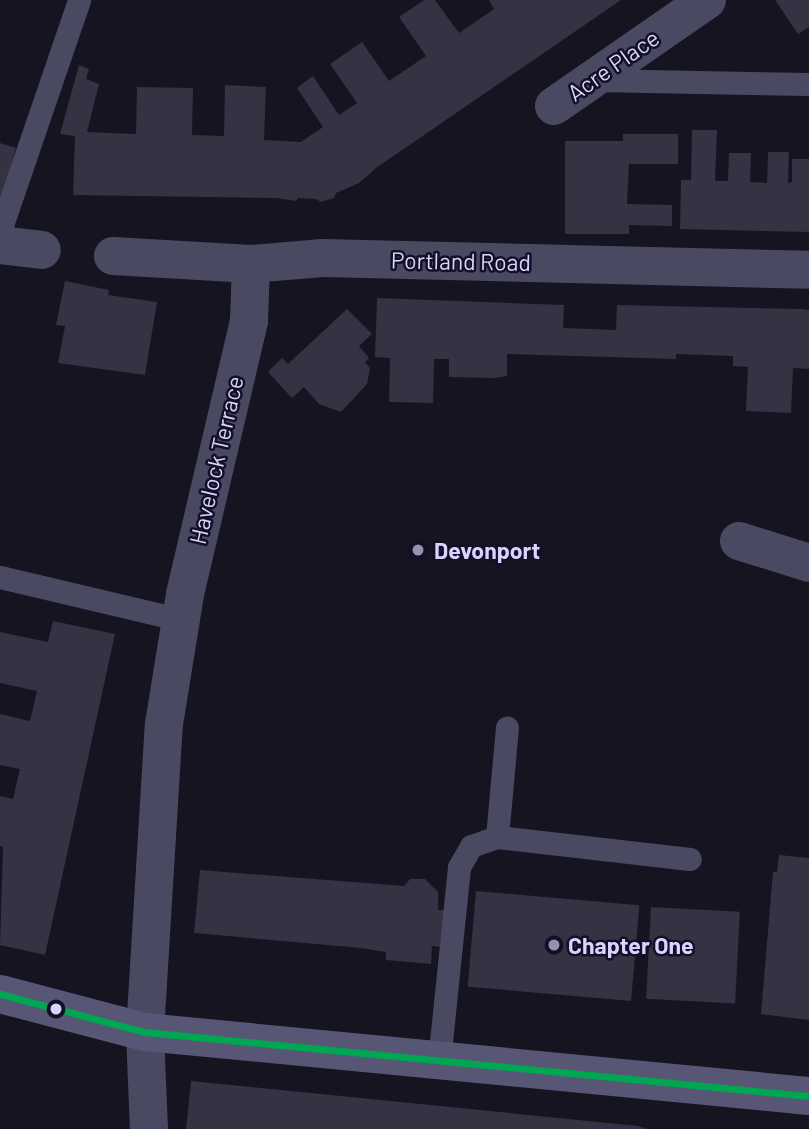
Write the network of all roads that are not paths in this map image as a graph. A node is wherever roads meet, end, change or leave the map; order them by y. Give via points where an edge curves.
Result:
1 (79, 0) edge
2 (704, 1) edge
3 (592, 80) junction
4 (809, 84) edge
5 (554, 106) dead end
6 (0, 231) edge
7 (0, 245) edge
8 (42, 250) dead end
9 (113, 256) dead end
10 (251, 264) junction
11 (809, 270) edge
12 (739, 541) dead end
13 (809, 564) edge
14 (0, 577) edge
15 (184, 607) junction
16 (507, 727) dead end
17 (497, 837) junction
18 (690, 859) dead end
19 (0, 994) edge
20 (145, 1032) junction
21 (439, 1061) junction
22 (809, 1096) edge
23 (149, 1129) edge

1 - 6 lane
2 - 3 street, Acre Place
3 - 4 lane
3 - 5 street, Acre Place
7 - 8 street
9 - 10 street, Portland Road
10 - 11 street, Portland Road via 323,258
10 - 15 street, Havelock Terrace via 249,321
12 - 13 street
14 - 15 lane
15 - 20 street, Havelock Terrace via 164,724
16 - 17 lane
17 - 18 lane
17 - 21 lane via 471,846 459,867
19 - 20 main road
20 - 21 main road
20 - 23 street, Havelock Terrace
21 - 22 main road

